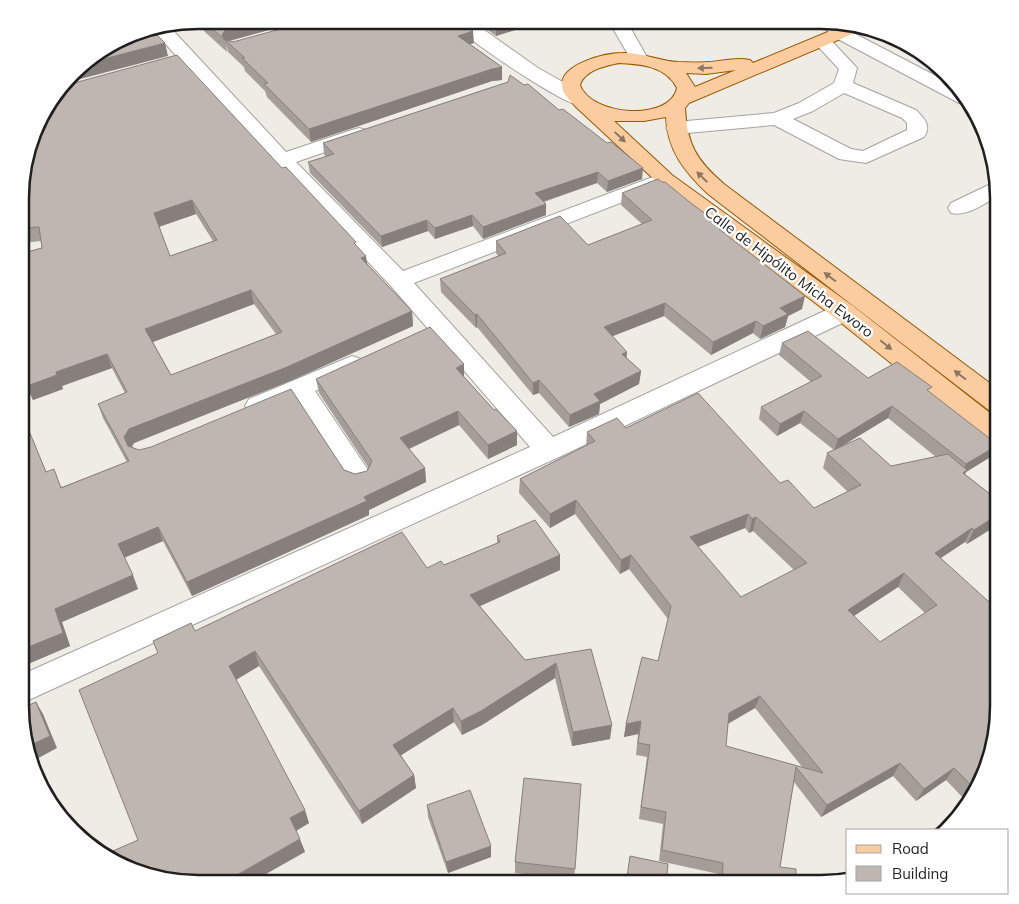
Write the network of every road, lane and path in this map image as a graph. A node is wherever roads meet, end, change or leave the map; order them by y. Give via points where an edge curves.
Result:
1 (471, 29) edge
2 (622, 29) edge
3 (846, 31) edge
4 (851, 32) edge
5 (163, 33) edge
6 (822, 40) junction
7 (788, 56) junction
8 (639, 59) junction
9 (667, 68) junction
10 (843, 86) junction
11 (952, 91) edge
12 (581, 101) junction
13 (678, 111) junction
14 (777, 119) junction
15 (377, 128) edge
16 (282, 160) junction
17 (665, 179) junction
18 (990, 192) edge
19 (959, 208) dead end
20 (399, 281) junction
21 (844, 312) junction
22 (438, 326) junction
23 (412, 338) edge
24 (369, 357) edge
25 (300, 389) junction
26 (990, 397) edge
27 (236, 414) edge
28 (990, 429) edge
29 (549, 450) junction
30 (358, 476) edge
31 (29, 686) edge

1 - 12 street via 518,64
2 - 8 street
3 - 6 main road
4 - 11 street
5 - 16 street via 178,61
6 - 7 main road
6 - 10 street via 848,68
7 -> 9 main road via 719,67
7 - 13 main road
8 - 9 main road
8 - 12 main road via 609,59 585,67 572,80 572,90
9 - 13 main road, Calle de Hipólito Micha Eworo via 680,77 686,88
10 - 14 street
10 - 14 street via 909,114 917,122 917,133 866,157 846,155
12 - 13 main road via 609,113 630,116
12 -> 17 main road, Calle de Hipólito Micha Eworo
13 - 14 street
26 -> 13 main road, Calle de Hipólito Micha Eworo via 698,174 677,138
15 - 16 street
16 - 20 street
17 - 20 street
17 - 21 main road, Calle de Hipólito Micha Eworo
18 - 19 street
20 - 22 street
21 -> 28 main road, Calle de Hipólito Micha Eworo
21 - 29 street
22 - 23 street
22 - 29 street
24 - 25 street
25 - 27 street
25 - 30 street
29 - 31 street

